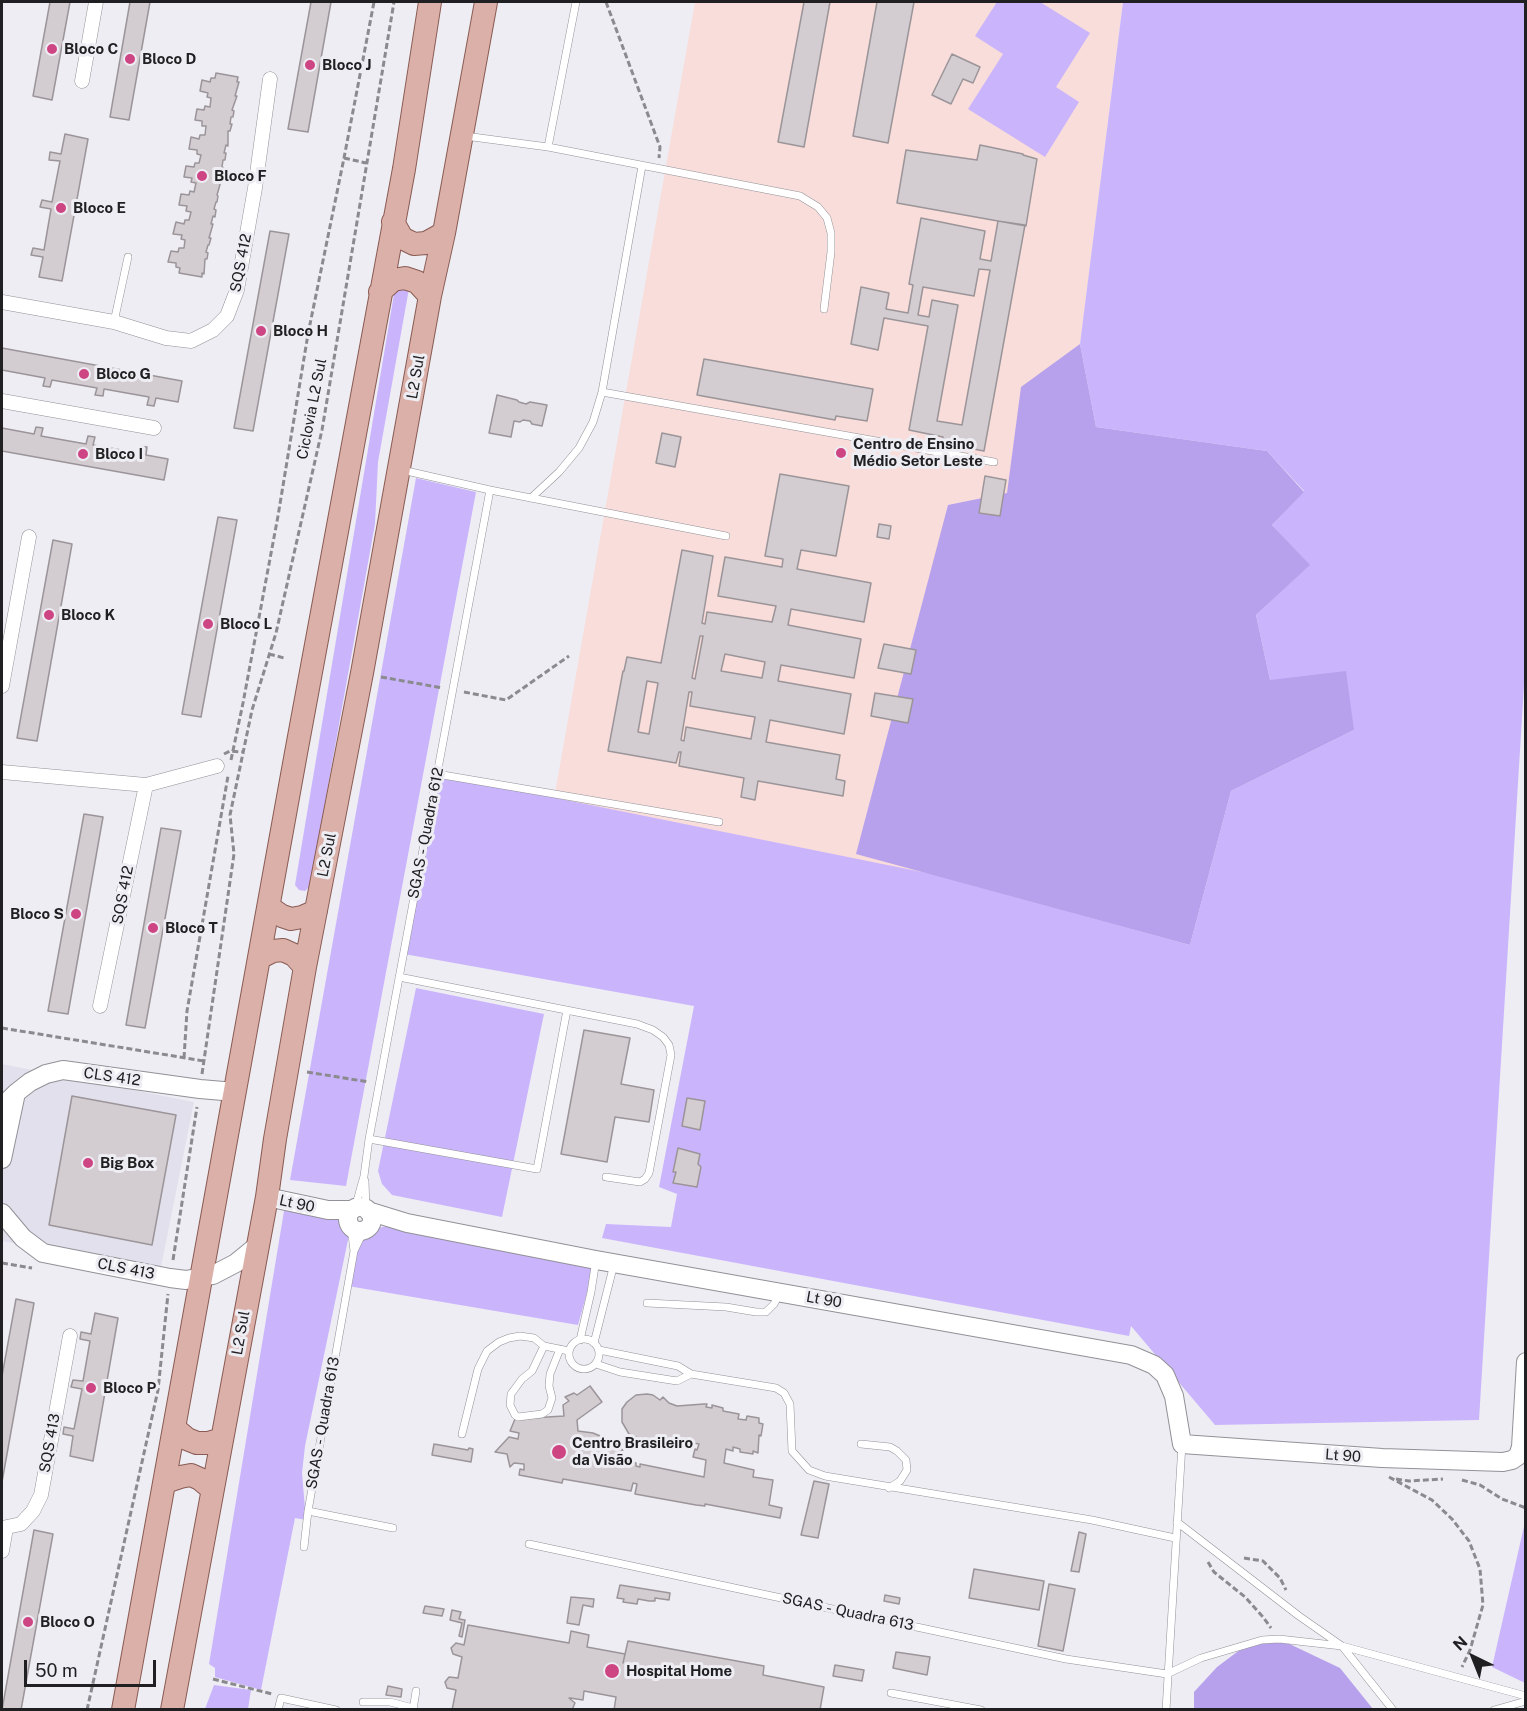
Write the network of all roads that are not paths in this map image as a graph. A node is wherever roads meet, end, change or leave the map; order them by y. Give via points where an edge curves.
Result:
1 (96, 2) edge
2 (430, 2) edge
3 (486, 2) edge
4 (576, 2) edge
5 (270, 79) dead end
6 (82, 81) dead end
7 (462, 135) junction
8 (548, 147) junction
9 (642, 166) junction
10 (393, 222) junction
11 (444, 232) junction
12 (128, 256) dead end
13 (380, 292) junction
14 (430, 296) junction
15 (2, 302) edge
16 (824, 309) dead end
17 (114, 322) junction
18 (603, 392) junction
19 (2, 401) edge
20 (154, 428) dead end
21 (994, 462) dead end
22 (399, 469) junction
23 (490, 490) junction
24 (531, 498) junction
25 (726, 536) dead end
26 (29, 537) dead end
27 (2, 686) edge
28 (223, 769) road end
29 (2, 772) edge
30 (437, 774) junction
31 (146, 784) junction
32 (719, 822) dead end
33 (269, 907) junction
34 (316, 911) junction
35 (259, 958) junction
36 (305, 968) junction
37 (399, 977) junction
38 (100, 1006) dead end
39 (567, 1010) junction
40 (235, 1092) junction
41 (16, 1093) junction
42 (2, 1107) edge
43 (369, 1140) junction
44 (2, 1159) edge
45 (606, 1178) dead end
46 (267, 1197) junction
47 (2, 1213) edge
48 (359, 1217) junction
49 (258, 1245) junction
50 (354, 1251) junction
51 (596, 1260) junction
52 (615, 1263) junction
53 (202, 1277) junction
54 (781, 1292) junction
55 (648, 1303) dead end
56 (70, 1336) dead end
57 (579, 1340) junction
58 (594, 1342) junction
59 (544, 1346) junction
60 (560, 1349) junction
61 (599, 1350) junction
62 (569, 1351) junction
63 (1526, 1362) edge
64 (596, 1364) junction
65 (691, 1374) junction
66 (174, 1428) junction
67 (1524, 1433) edge
68 (462, 1434) dead end
69 (222, 1439) junction
70 (861, 1444) dead end
71 (1182, 1444) junction
72 (165, 1482) junction
73 (889, 1488) junction
74 (212, 1489) junction
75 (308, 1511) junction
76 (1177, 1522) junction
77 (4, 1528) edge
78 (393, 1528) dead end
79 (1176, 1538) junction
80 (529, 1544) dead end
81 (304, 1547) dead end
82 (2, 1551) edge
83 (1342, 1646) junction
84 (1167, 1674) junction
85 (416, 1691) dead end
86 (891, 1693) dead end
87 (1526, 1695) edge
88 (1526, 1701) edge
89 (363, 1702) dead end
90 (413, 1709) edge
91 (123, 1710) edge
92 (172, 1710) edge
93 (278, 1710) edge
94 (336, 1710) edge
95 (981, 1710) edge
96 (1166, 1710) edge
97 (1393, 1710) edge
98 (1494, 1710) edge

1 - 6 street
2 - 10 main road
3 - 7 main road, L2 Sul
4 - 8 lane
5 - 17 street, SQS 412 via 237,290 227,316 213,330 191,340 166,338
7 - 8 lane
7 - 11 main road, L2 Sul
8 - 9 lane
9 - 16 lane via 800,196 818,207 827,218 831,233
9 - 18 lane
10 - 11 main road via 402,238 414,244 426,243
10 - 13 main road
11 - 14 main road, L2 Sul
12 - 17 lane
13 - 14 main road via 393,280 405,278 417,282
13 - 33 main road
14 - 22 main road, L2 Sul
15 - 17 street, SQS 412
18 - 21 lane
18 - 24 lane via 579,448
19 - 20 street
22 - 23 lane
22 - 34 main road, L2 Sul
23 - 24 lane
23 - 30 lane, SGAS - Quadra 612
24 - 25 lane
26 - 27 street
28 - 31 street
29 - 31 street
30 - 32 lane
30 - 37 lane, SGAS - Quadra 612
31 - 38 street, SQS 412
33 - 34 main road via 291,919
33 - 35 main road
34 - 36 main road, L2 Sul
35 - 36 main road via 283,950 294,955
35 - 40 main road
36 - 46 main road, L2 Sul
37 - 39 lane
37 - 43 lane, SGAS - Quadra 612
39 - 43 lane via 537,1169
39 - 45 lane via 637,1024 653,1030 669,1045 671,1055 649,1173 640,1182
40 - 41 street, CLS 412 via 63,1070 46,1074
40 - 53 main road
41 - 42 street, CLS 412
41 - 44 street
43 - 48 lane, SGAS - Quadra 612
46 - 48 street, Lt 90
46 - 49 main road, L2 Sul
47 - 53 street, CLS 413 via 23,1238 43,1253 170,1278
48 - 50 lane, SGAS - Quadra 613
48 - 50 lane, SGAS - Quadra 613
48 - 51 street, Lt 90
49 - 53 street, CLS 413 via 229,1267
49 - 69 main road, L2 Sul
50 - 75 lane, SGAS - Quadra 613
51 - 52 street, Lt 90
51 - 57 lane
52 - 54 street, Lt 90
52 - 58 lane
53 - 66 main road
54 - 55 lane via 766,1312
54 - 71 street, Lt 90 via 1140,1358 1154,1365 1168,1380
56 - 77 street, SQS 413 via 40,1496 21,1524
57 - 58 lane
57 - 62 lane
58 - 61 lane
59 - 60 lane
59 - 60 lane via 532,1371 511,1394 510,1405 518,1417 548,1410 552,1398 550,1374
59 - 68 lane via 534,1338 520,1336 499,1342 487,1351 478,1369
60 - 62 lane
61 - 64 lane
61 - 65 lane via 678,1366
62 - 64 lane via 577,1368 587,1369
63 - 67 street
64 - 65 lane via 676,1381
65 - 73 lane via 776,1388 790,1404 792,1450 809,1470
66 - 69 main road via 197,1443
66 - 72 main road
67 - 71 street, Lt 90 via 1518,1456 1512,1460 1383,1466
69 - 74 main road, L2 Sul
70 - 73 lane via 890,1447 906,1460 907,1470
71 - 76 lane, Lt 90
72 - 74 main road via 190,1476
72 - 91 main road
73 - 79 lane via 1092,1520
74 - 92 main road, L2 Sul
75 - 78 lane, SGAS - Quadra 613
75 - 81 lane
76 - 79 lane, Lt 90
76 - 83 lane
77 - 82 street
79 - 84 lane, Lt 90
80 - 84 lane, SGAS - Quadra 613 via 1066,1659
83 - 84 lane via 1262,1640
83 - 87 lane
83 - 97 lane
84 - 96 lane, Lt 90
85 - 90 lane
86 - 95 lane
88 - 98 lane
89 - 90 lane via 390,1702
93 - 94 lane via 281,1698

